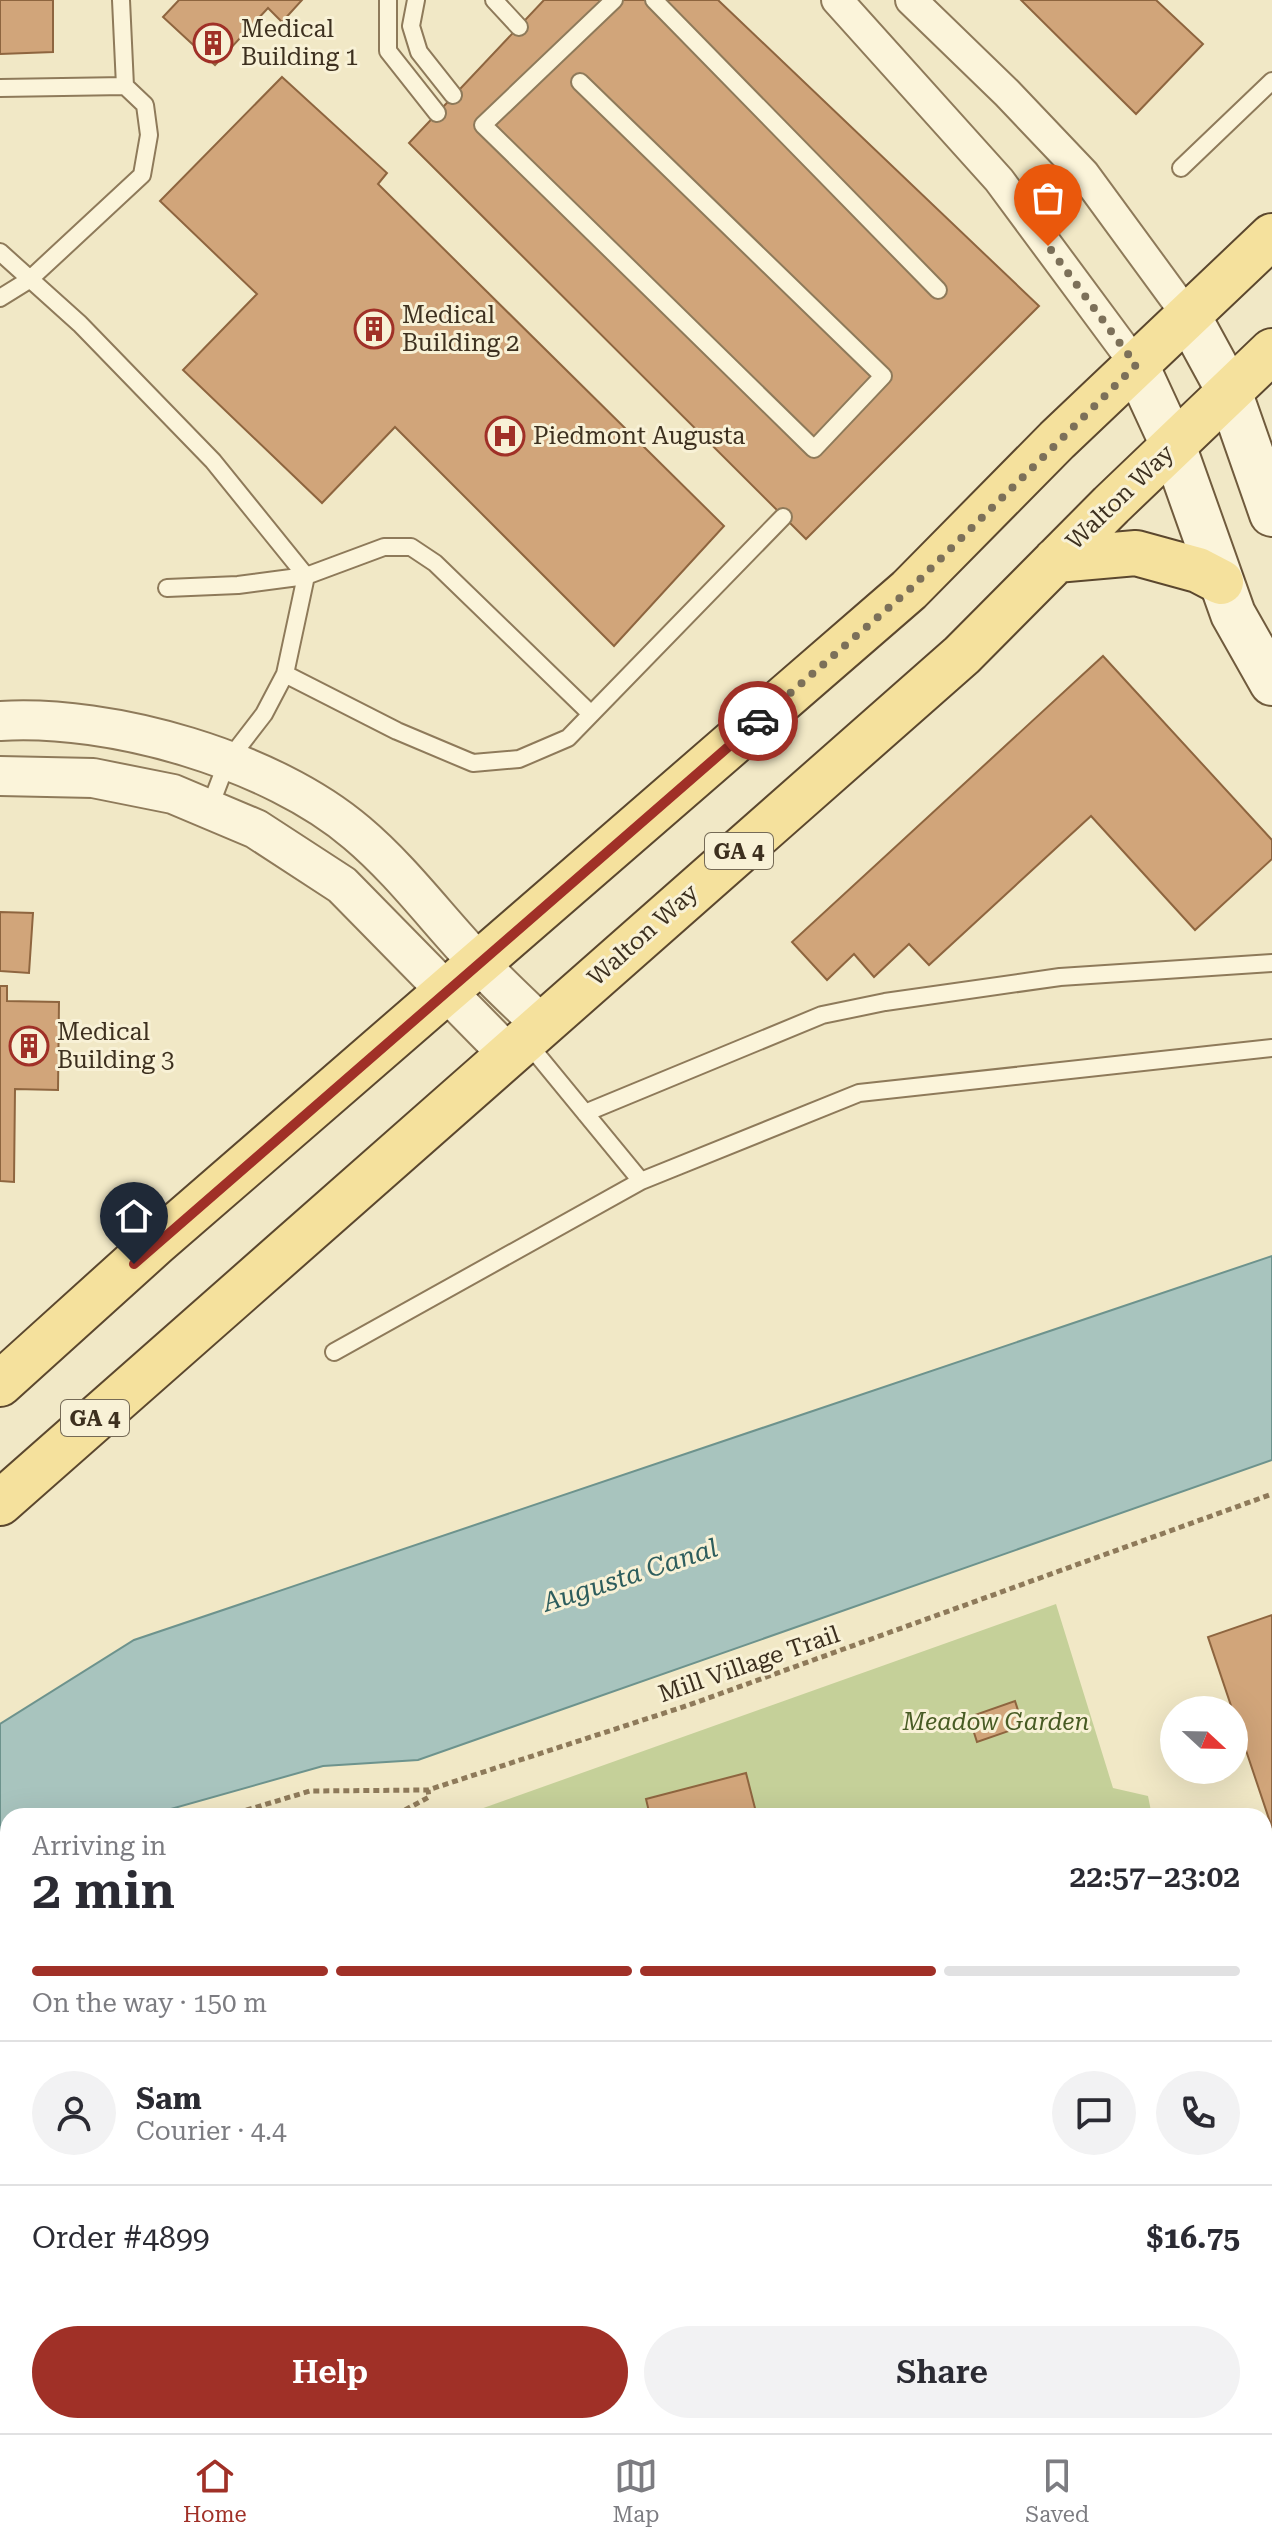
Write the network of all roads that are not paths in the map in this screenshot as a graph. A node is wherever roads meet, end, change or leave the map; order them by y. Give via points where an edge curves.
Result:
1 (121, 0) edge
2 (388, 0) edge
3 (416, 0) edge
4 (494, 0) edge
5 (614, 0) edge
6 (654, 0) edge
7 (837, 0) edge
8 (911, 0) edge
9 (519, 27) dead end
10 (1272, 81) edge
11 (580, 82) dead end
12 (125, 86) junction
13 (0, 88) edge
14 (453, 95) dead end
15 (437, 113) dead end
16 (1181, 168) dead end
17 (1272, 236) edge
18 (0, 252) edge
19 (29, 280) junction
20 (938, 290) dead end
21 (0, 298) edge
22 (1188, 316) junction
23 (1272, 351) edge
24 (1136, 365) junction
25 (1229, 391) junction
26 (1173, 445) junction
27 (1272, 514) edge
28 (783, 517) dead end
29 (1056, 560) junction
30 (306, 576) junction
31 (167, 588) dead end
32 (1227, 598) junction
33 (285, 674) junction
34 (1272, 683) edge
35 (591, 714) junction
36 (0, 721) edge
37 (227, 762) junction
38 (0, 776) edge
39 (209, 809) junction
40 (478, 963) junction
41 (1272, 963) edge
42 (446, 991) junction
43 (525, 1039) junction
44 (1272, 1048) edge
45 (585, 1113) junction
46 (641, 1181) junction
47 (334, 1352) dead end
48 (0, 1384) edge
49 (0, 1503) edge

1 - 12 lane
2 - 15 lane via 388,51
3 - 14 lane via 411,26 419,52
4 - 9 lane
5 - 11 lane via 483,125 814,449 883,376
6 - 20 lane
7 - 24 street via 999,180
8 - 22 street via 1084,174
10 - 16 lane
12 - 13 lane
12 - 19 lane via 145,105 149,135 142,175
17 - 22 main road
18 - 19 lane
19 - 21 lane
19 - 30 lane via 80,324 213,461
22 - 24 main road
22 - 25 main road
23 - 25 main road, Walton Way / GA 4
24 - 26 main road
24 - 40 main road via 909,590
25 - 26 main road, Walton Way / GA 4
25 - 27 main road
26 - 29 main road, Walton Way / GA 4
26 - 32 main road
28 - 35 lane
29 - 32 main road via 1136,553 1198,570
29 - 43 main road, Walton Way / GA 4 via 962,655
30 - 31 lane
30 - 33 lane
30 - 35 lane via 384,547 411,547 435,563
32 - 34 main road
33 - 35 lane via 473,763 519,759 568,738
33 - 37 lane via 264,714
36 - 37 street via 136,732
37 - 39 lane
37 - 40 street via 320,805 357,833
38 - 39 street via 93,778 173,794
39 - 42 street via 256,829 342,885
40 - 42 main road
40 - 43 street
41 - 45 lane via 1060,977 822,1015
42 - 43 street
42 - 48 main road
43 - 45 lane
43 - 49 main road, Walton Way / GA 4
44 - 46 lane via 859,1093
45 - 46 lane
46 - 47 lane

